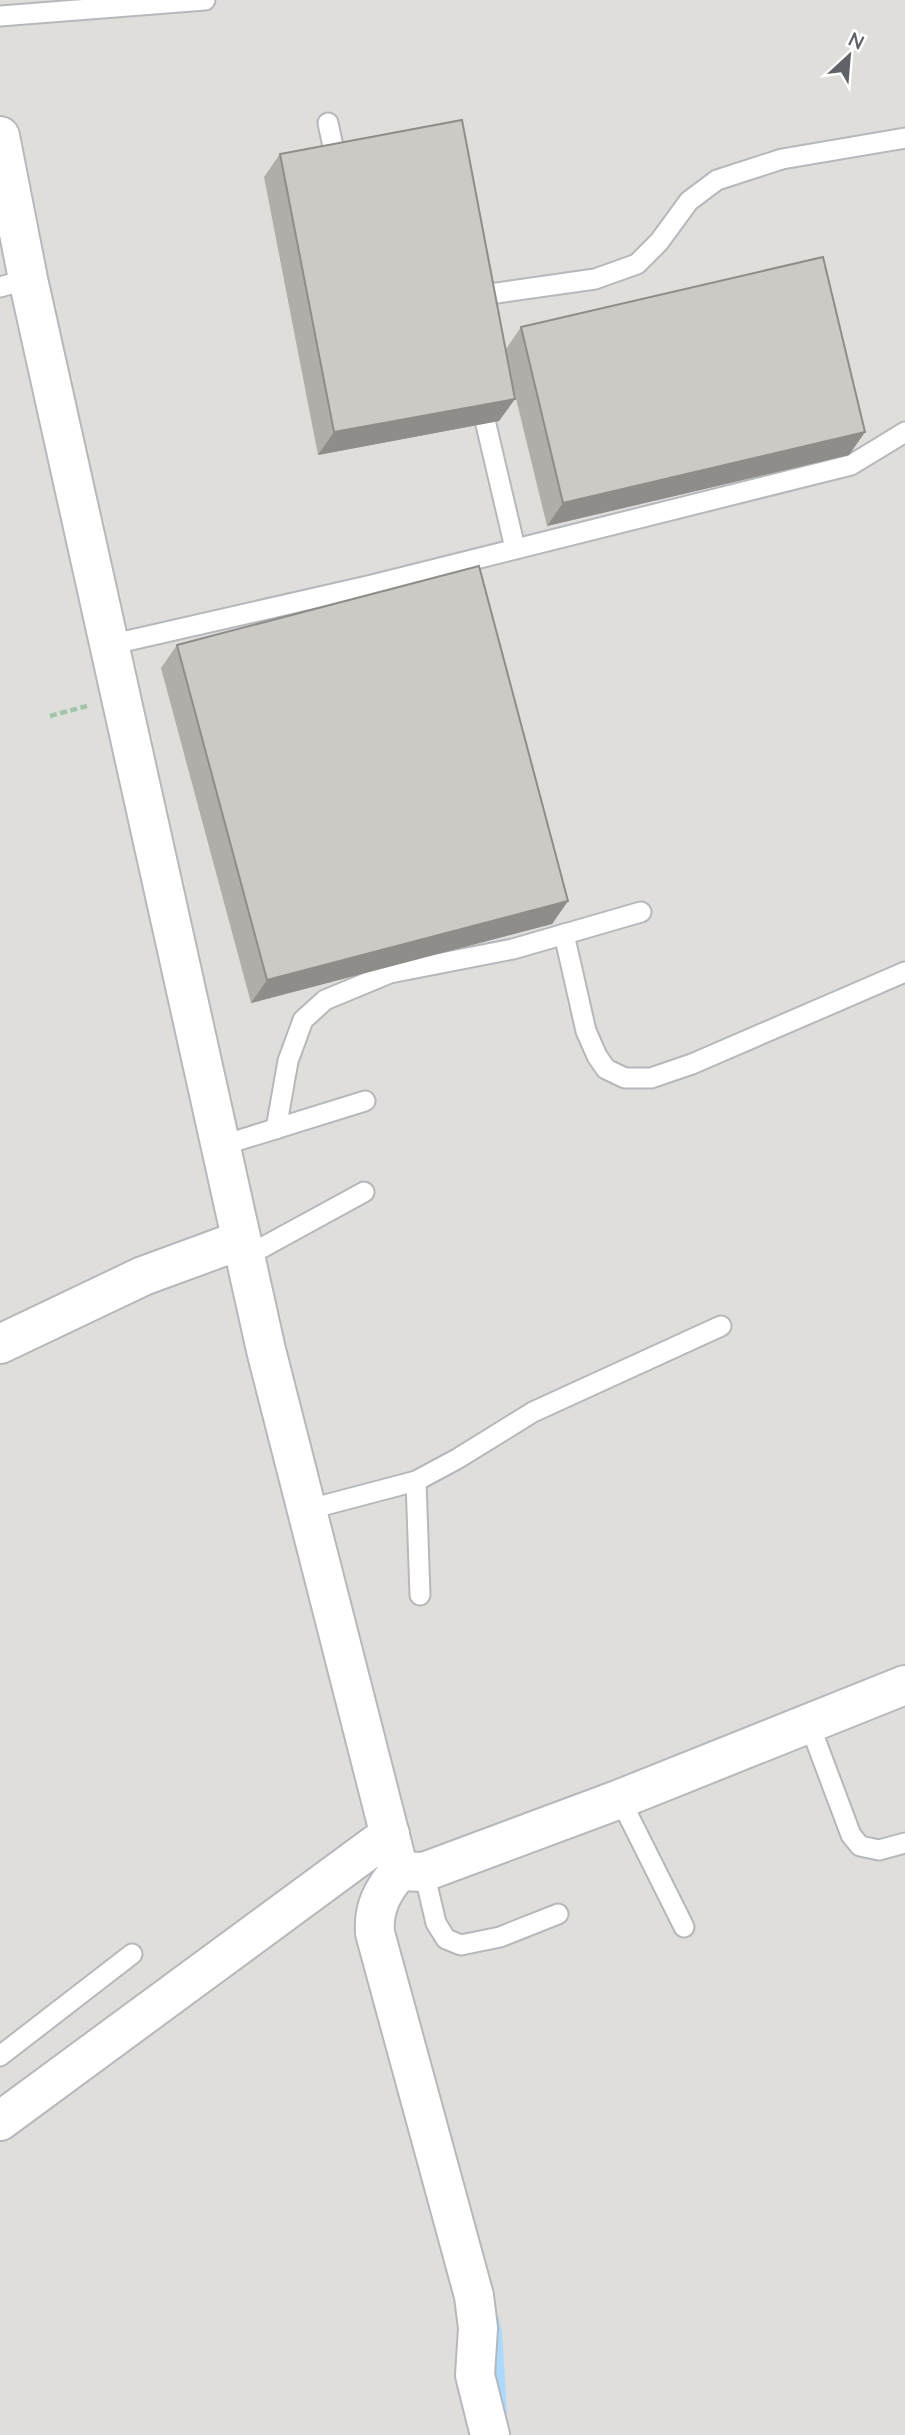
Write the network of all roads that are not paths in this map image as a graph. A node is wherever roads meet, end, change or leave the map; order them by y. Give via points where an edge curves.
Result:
1 (205, 0) edge
2 (0, 16) edge
3 (328, 123) dead end
4 (0, 136) edge
5 (905, 138) edge
6 (341, 189) edge
7 (14, 283) edge
8 (460, 302) edge
9 (476, 381) edge
10 (905, 432) edge
11 (516, 548) junction
12 (109, 645) junction
13 (641, 912) dead end
14 (564, 934) junction
15 (905, 972) edge
16 (365, 1101) dead end
17 (276, 1129) junction
18 (220, 1146) junction
19 (364, 1192) dead end
20 (243, 1248) junction
21 (721, 1326) dead end
22 (0, 1345) edge
23 (416, 1481) junction
24 (306, 1510) junction
25 (420, 1595) dead end
26 (905, 1685) edge
27 (809, 1723) junction
28 (620, 1799) junction
29 (390, 1834) junction
30 (905, 1843) edge
31 (411, 1872) junction
32 (558, 1914) dead end
33 (684, 1927) dead end
34 (132, 1954) dead end
35 (0, 2056) edge
36 (0, 2121) edge
37 (490, 2435) edge

1 - 2 lane
3 - 6 lane
4 - 7 street
5 - 8 lane via 782,159 717,180 689,201 637,264 595,279
7 - 12 street
9 - 11 lane
10 - 11 lane via 851,466
11 - 12 lane
12 - 18 street
13 - 14 lane
14 - 15 lane via 586,1031 606,1069 625,1078 651,1078 692,1064
14 - 17 lane via 390,973 324,1000 303,1020 288,1061
16 - 17 lane
17 - 18 lane
18 - 20 street
19 - 20 lane
20 - 22 street via 143,1276
20 - 24 street
21 - 23 lane via 533,1412
23 - 24 lane
23 - 25 lane
24 - 29 street
26 - 27 street
27 - 28 street
27 - 30 lane via 851,1835 860,1846 879,1850
28 - 31 street
28 - 33 lane
29 - 31 street
29 - 36 street
31 - 32 lane via 446,1939 461,1945 500,1937
31 - 37 street via 386,1887 374,1917 375,1933 474,2295 478,2328 475,2375
34 - 35 lane

